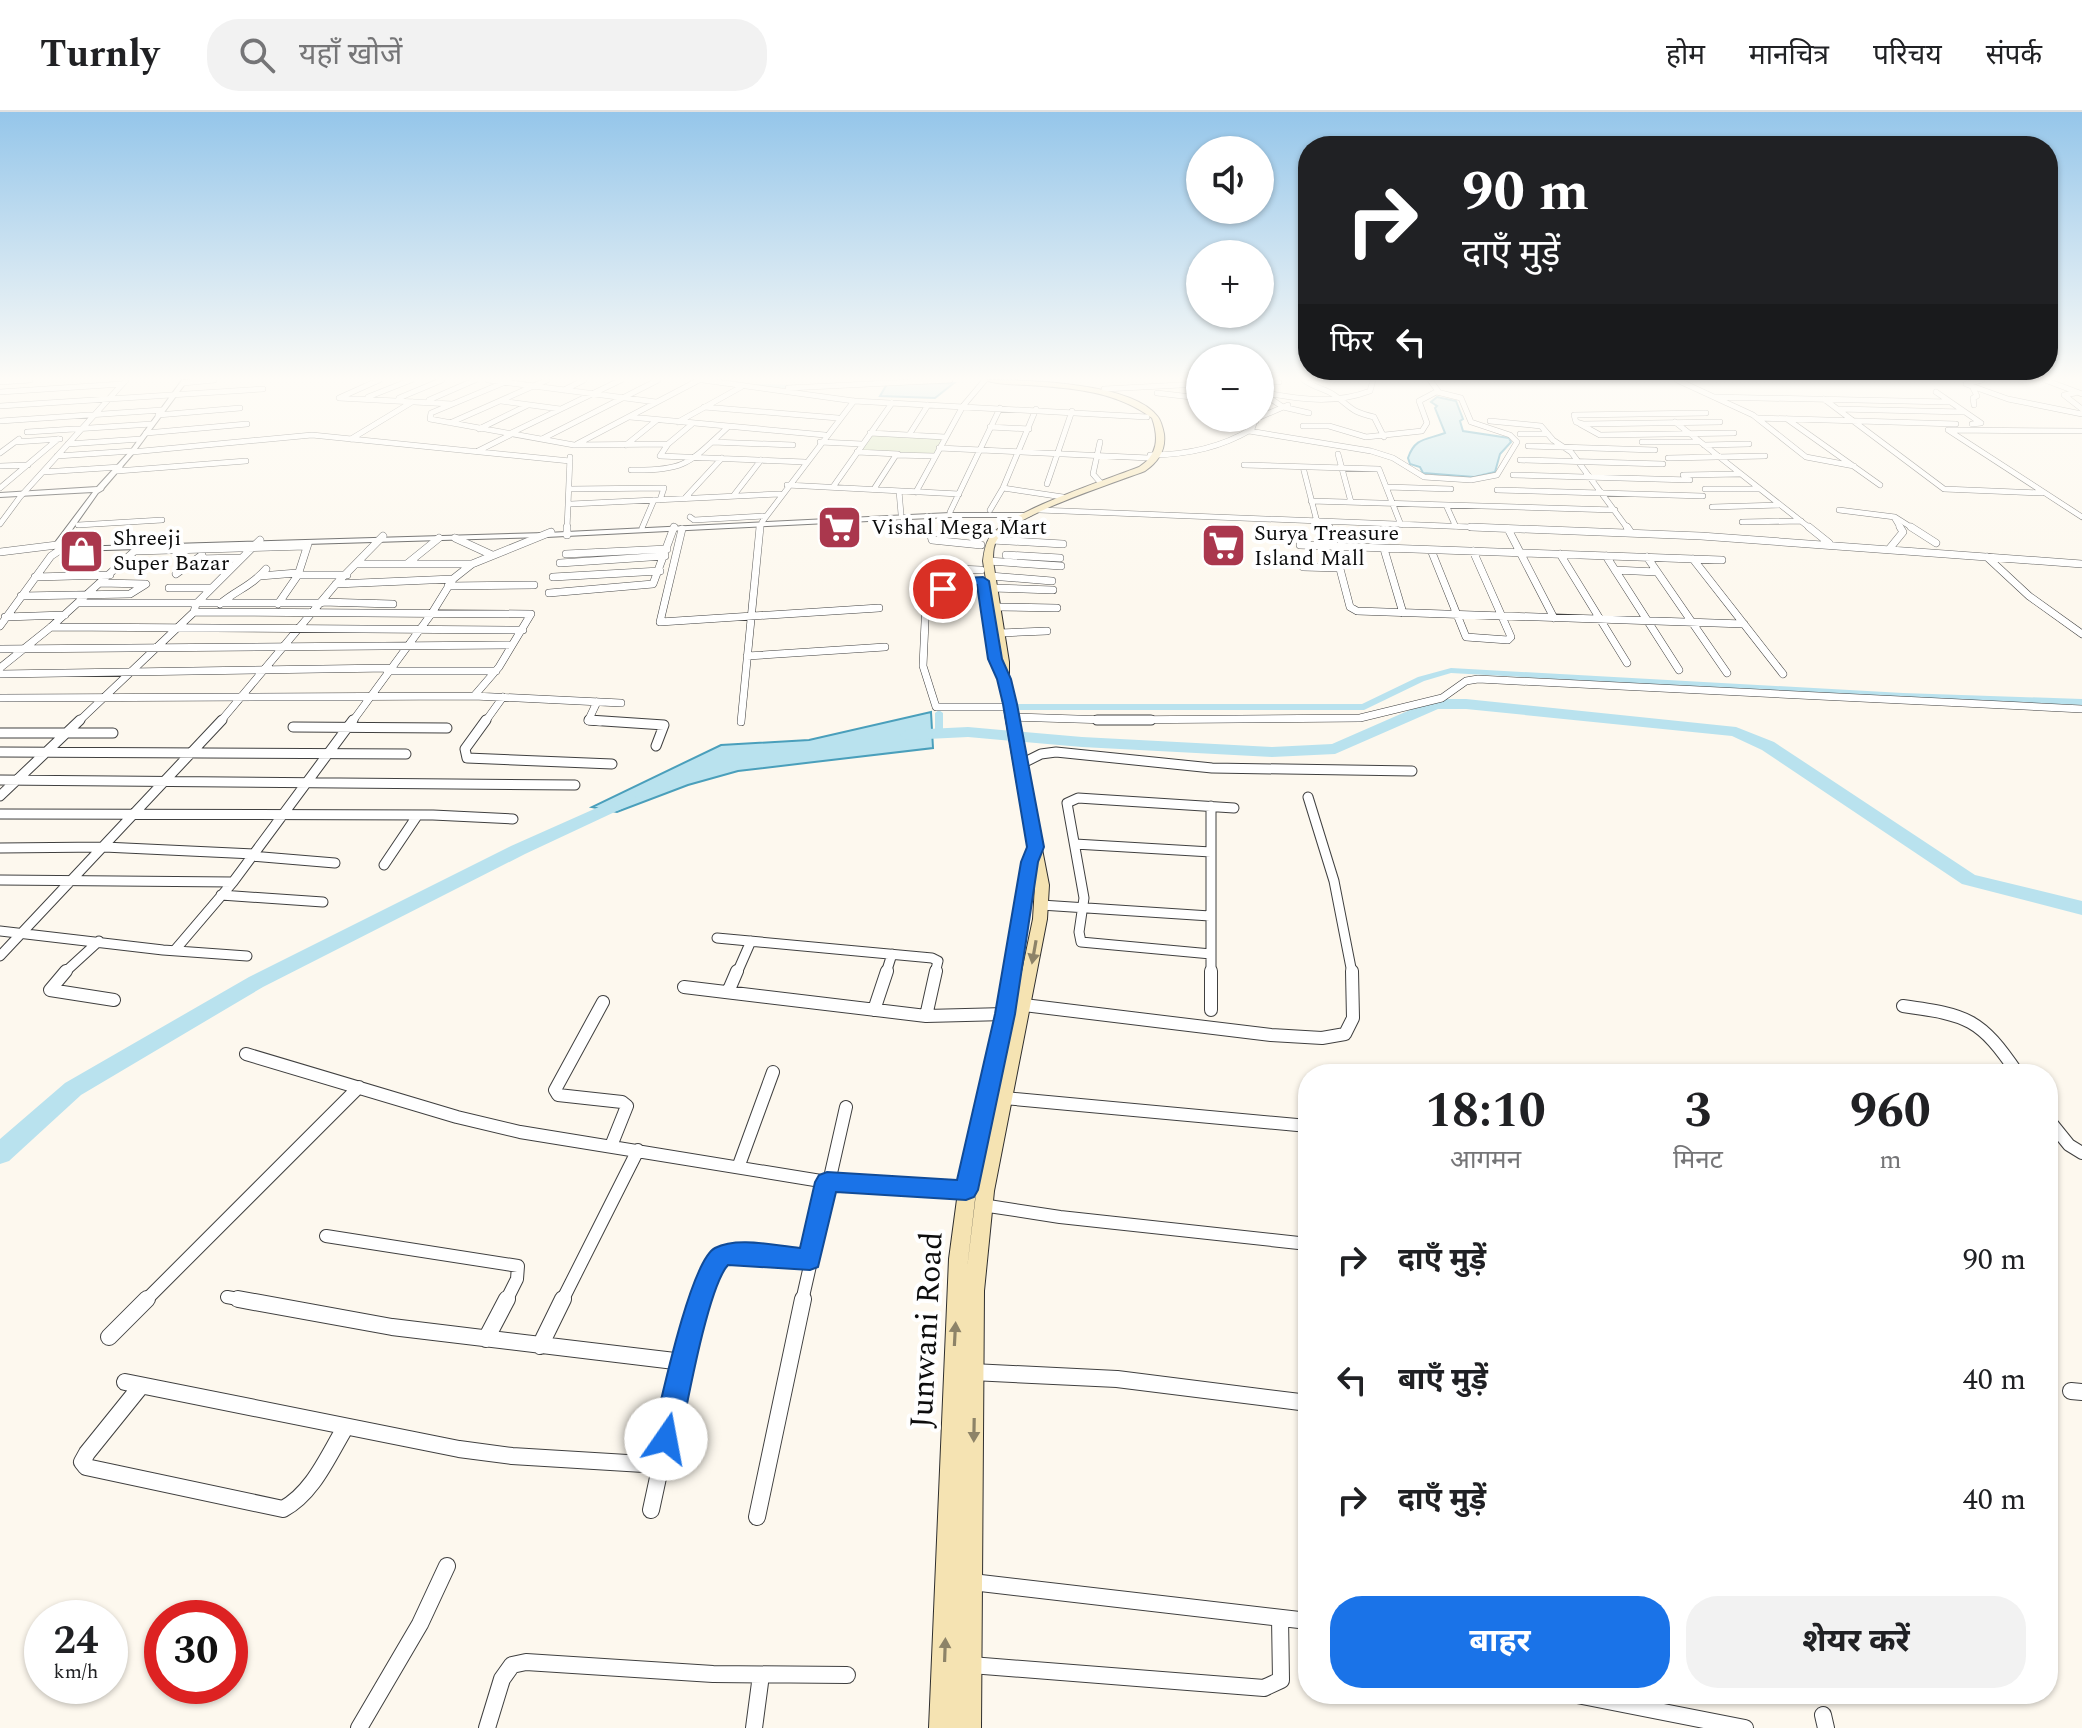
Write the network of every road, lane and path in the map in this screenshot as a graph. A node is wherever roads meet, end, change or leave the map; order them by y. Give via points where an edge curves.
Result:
1 (39, 455) edge
2 (66, 455) edge
3 (129, 455) edge
4 (512, 455) edge
5 (571, 455) edge
6 (660, 455) edge
7 (810, 455) edge
8 (855, 455) edge
9 (897, 455) edge
10 (924, 455) edge
11 (977, 455) edge
12 (1015, 455) edge
13 (1058, 455) edge
14 (1098, 455) edge
15 (1120, 455) edge
16 (1159, 455) edge
17 (1338, 455) edge
18 (1376, 455) edge
19 (1386, 455) edge
20 (1509, 455) edge
21 (1570, 455) edge
22 (1804, 455) edge
23 (1839, 455) edge
24 (1900, 455) edge
25 (1987, 455) edge
26 (57, 456) joint
27 (935, 456) joint
28 (1152, 456) junction
29 (1765, 456) dead end
30 (698, 457) junction
31 (1719, 457) junction
32 (722, 458) junction
33 (761, 460) junction
34 (1520, 460) dead end
35 (246, 461) dead end
36 (570, 461) junction
37 (805, 462) junction
38 (1575, 462) junction
39 (50, 464) junction
40 (28, 465) junction
41 (1244, 465) dead end
42 (0, 466) edge
43 (1854, 466) junction
44 (1303, 467) junction
45 (1342, 468) junction
46 (118, 469) junction
47 (631, 470) dead end
48 (1381, 470) junction
49 (43, 472) junction
50 (1740, 474) junction
51 (1513, 475) dead end
52 (1683, 475) dead end
53 (1587, 477) junction
54 (1690, 480) dead end
55 (1100, 482) junction
56 (1047, 484) dead end
57 (787, 485) junction
58 (1880, 485) dead end
59 (833, 487) junction
60 (1387, 487) junction
61 (0, 488) edge
62 (1003, 488) junction
63 (102, 489) junction
64 (570, 489) junction
65 (874, 489) junction
66 (1451, 489) dead end
67 (1759, 489) junction
68 (1497, 490) dead end
69 (899, 491) junction
70 (916, 492) junction
71 (1598, 493) junction
72 (2044, 493) junction
73 (780, 494) junction
74 (959, 494) junction
75 (22, 495) junction
76 (734, 495) junction
77 (0, 496) edge
78 (1063, 497) junction
79 (685, 498) junction
80 (657, 500) junction
81 (1311, 501) junction
82 (1351, 502) junction
83 (1392, 503) junction
84 (571, 504) junction
85 (1446, 505) junction
86 (1780, 505) junction
87 (1482, 506) junction
88 (1712, 507) dead end
89 (1526, 508) junction
90 (990, 510) junction
91 (1039, 510) junction
92 (1610, 510) junction
93 (1839, 510) dead end
94 (950, 512) junction
95 (0, 513) edge
96 (9, 513) junction
97 (1024, 513) junction
98 (901, 514) junction
99 (1091, 515) junction
100 (927, 516) junction
101 (690, 517) dead end
102 (1895, 517) junction
103 (2082, 517) edge
104 (162, 520) dead end
105 (1316, 520) junction
106 (763, 521) junction
107 (1801, 521) junction
108 (1742, 522) dead end
109 (1400, 523) junction
110 (1490, 523) junction
111 (0, 524) edge
112 (1455, 524) junction
113 (78, 525) junction
114 (1329, 525) junction
115 (1536, 525) junction
116 (642, 528) junction
117 (676, 529) junction
118 (1626, 530) junction
119 (1510, 531) junction
120 (568, 533) junction
121 (549, 534) junction
122 (381, 538) junction
123 (439, 538) junction
124 (455, 538) junction
125 (1672, 539) dead end
126 (992, 540) junction
127 (1936, 543) dead end
128 (256, 544) junction
129 (307, 544) junction
130 (1063, 544) dead end
131 (1831, 544) junction
132 (981, 545) junction
133 (1300, 545) dead end
134 (63, 546) junction
135 (1335, 547) junction
136 (1890, 548) junction
137 (138, 549) junction
138 (209, 549) junction
139 (1384, 549) junction
140 (1431, 550) junction
141 (1473, 551) junction
142 (0, 552) edge
143 (666, 552) junction
144 (391, 553) dead end
145 (1522, 553) junction
146 (566, 554) dead end
147 (1560, 554) junction
148 (492, 555) junction
149 (594, 556) junction
150 (1606, 556) junction
151 (1647, 557) junction
152 (1987, 557) junction
153 (241, 558) junction
154 (636, 558) junction
155 (988, 558) junction
156 (197, 559) junction
157 (1693, 559) junction
158 (1722, 560) dead end
159 (1060, 562) dead end
160 (408, 563) junction
161 (560, 563) dead end
162 (356, 564) junction
163 (381, 564) junction
164 (472, 564) junction
165 (2082, 564) edge
166 (1303, 567) dead end
167 (933, 568) dead end
168 (1340, 568) junction
169 (266, 569) dead end
170 (981, 570) junction
171 (1615, 570) junction
172 (660, 571) junction
173 (1657, 572) junction
174 (630, 573) junction
175 (176, 574) dead end
176 (297, 574) junction
177 (110, 575) junction
178 (347, 575) junction
179 (595, 575) junction
180 (260, 576) junction
181 (35, 577) junction
182 (553, 577) dead end
183 (986, 578) junction
184 (100, 583) junction
185 (450, 583) junction
186 (336, 584) junction
187 (534, 585) dead end
188 (169, 588) dead end
189 (211, 588) junction
190 (991, 588) junction
191 (588, 590) junction
192 (549, 593) dead end
193 (88, 594) junction
194 (21, 596) junction
195 (78, 603) junction
196 (321, 603) junction
197 (220, 604) junction
198 (278, 604) junction
199 (393, 604) dead end
200 (995, 607) junction
201 (195, 608) junction
202 (879, 608) dead end
203 (1057, 608) dead end
204 (314, 612) junction
205 (432, 613) junction
206 (1403, 613) junction
207 (65, 615) junction
208 (1458, 615) junction
209 (5, 617) junction
210 (1502, 617) junction
211 (749, 618) junction
212 (1554, 618) junction
213 (1598, 620) junction
214 (1649, 622) junction
215 (1692, 622) junction
216 (1744, 624) junction
217 (0, 626) edge
218 (51, 627) junction
219 (177, 628) junction
220 (299, 629) junction
221 (420, 629) junction
222 (523, 630) junction
223 (1047, 631) dead end
224 (1000, 633) junction
225 (2082, 634) edge
226 (511, 645) junction
227 (885, 647) dead end
228 (27, 648) junction
229 (404, 648) junction
230 (0, 649) edge
231 (155, 649) junction
232 (282, 649) junction
233 (747, 656) junction
234 (1627, 663) dead end
235 (0, 668) edge
236 (264, 669) junction
237 (389, 669) junction
238 (1679, 670) dead end
239 (496, 671) junction
240 (1727, 673) dead end
241 (0, 674) edge
242 (129, 674) junction
243 (1783, 674) dead end
244 (1004, 679) junction
245 (369, 696) junction
246 (474, 696) junction
247 (503, 697) junction
248 (0, 698) edge
249 (103, 698) junction
250 (240, 698) junction
251 (597, 702) junction
252 (621, 703) dead end
253 (2082, 709) edge
254 (1012, 716) junction
255 (741, 722) dead end
256 (293, 727) dead end
257 (347, 727) junction
258 (447, 728) dead end
259 (0, 733) edge
260 (67, 733) junction
261 (113, 733) dead end
262 (656, 746) dead end
263 (47, 751) junction
264 (0, 752) edge
265 (192, 752) junction
266 (328, 753) junction
267 (406, 754) dead end
268 (1020, 760) junction
269 (612, 764) dead end
270 (1412, 771) dead end
271 (0, 780) edge
272 (17, 780) junction
273 (165, 781) junction
274 (307, 781) junction
275 (575, 785) dead end
276 (0, 796) edge
277 (1308, 797) dead end
278 (1211, 806) junction
279 (1234, 808) dead end
280 (0, 814) edge
281 (134, 814) junction
282 (283, 815) junction
283 (417, 816) junction
284 (513, 819) dead end
285 (1075, 844) junction
286 (104, 847) junction
287 (1036, 847) junction
288 (0, 848) edge
289 (1211, 852) junction
290 (253, 855) junction
291 (335, 863) dead end
292 (384, 865) dead end
293 (74, 879) junction
294 (0, 880) edge
295 (233, 882) junction
296 (221, 895) junction
297 (323, 902) dead end
298 (1041, 905) junction
299 (1084, 908) junction
300 (1210, 916) junction
301 (0, 931) edge
302 (25, 932) junction
303 (717, 938) dead end
304 (99, 941) junction
305 (751, 941) junction
306 (175, 950) junction
307 (892, 954) junction
308 (1211, 954) junction
309 (0, 956) edge
310 (247, 956) dead end
311 (684, 987) dead end
312 (728, 992) junction
313 (1016, 999) junction
314 (114, 1000) dead end
315 (603, 1002) dead end
316 (1903, 1006) dead end
317 (874, 1010) junction
318 (1211, 1010) dead end
319 (1005, 1014) junction
320 (926, 1016) junction
321 (246, 1054) dead end
322 (2011, 1064) edge
323 (773, 1072) dead end
324 (359, 1087) junction
325 (1004, 1098) junction
326 (846, 1107) dead end
327 (1298, 1125) edge
328 (2058, 1131) edge
329 (611, 1146) junction
330 (638, 1150) junction
331 (2082, 1153) edge
332 (739, 1165) junction
333 (827, 1182) junction
334 (966, 1190) junction
335 (983, 1207) junction
336 (326, 1236) dead end
337 (1298, 1243) edge
338 (810, 1259) junction
339 (227, 1297) dead end
340 (109, 1337) dead end
341 (486, 1339) junction
342 (540, 1346) junction
343 (683, 1362) junction
344 (953, 1368) junction
345 (975, 1373) junction
346 (1298, 1402) edge
347 (345, 1428) junction
348 (660, 1465) junction
349 (651, 1510) dead end
350 (757, 1517) dead end
351 (447, 1566) dead end
352 (972, 1582) junction
353 (1280, 1618) junction
354 (1298, 1620) edge
355 (971, 1665) junction
356 (761, 1675) junction
357 (847, 1675) dead end
358 (1623, 1704) edge
359 (359, 1728) edge
360 (487, 1728) edge
361 (754, 1728) edge
362 (942, 1728) edge
363 (968, 1728) edge
364 (1745, 1728) edge

1 - 40 street
2 - 26 street
3 - 46 street
4 - 36 street
5 - 36 street
6 - 30 street
7 - 37 street
8 - 59 street
9 - 65 street
10 - 27 street
11 - 74 street
12 - 62 street
13 - 56 street
14 - 55 street via 1093,474
15 - 28 street
16 - 28 street
17 - 45 street
18 - 48 street
19 - 20 street via 1421,477 1479,479 1497,475
21 - 38 street
22 - 43 street
23 - 43 street
24 - 72 street via 1944,489
25 - 72 street
26 - 39 street
27 - 70 street
28 - 55 main road
28 - 91 main road via 1152,464 1142,469
29 - 31 street
30 - 32 street
30 - 47 street via 677,470
31 - 38 street
31 - 50 street
32 - 33 street
32 - 79 street
33 - 37 street
33 - 76 street
34 - 38 street
35 - 46 street
36 - 64 street
37 - 57 street
38 - 53 street
39 - 40 street
39 - 49 street
40 - 42 street
40 - 61 street
41 - 44 street
43 - 58 street
44 - 45 street
44 - 81 street
45 - 48 street
45 - 82 street
46 - 49 street
46 - 63 street
48 - 60 street
49 - 75 street
50 - 52 street
50 - 67 street
51 - 53 street
53 - 54 street
53 - 71 street
55 - 78 main road
57 - 59 street
57 - 73 street
59 - 65 street
60 - 66 street
60 - 83 street
62 - 78 street
62 - 90 street
63 - 75 street
63 - 113 street
63 - 134 street
64 - 80 street via 664,488
64 - 84 street
65 - 69 street
67 - 71 street
67 - 86 street
68 - 71 street
69 - 70 street
69 - 98 street
70 - 74 street
71 - 92 street
72 - 103 street
73 - 76 street
73 - 106 street
74 - 94 street
75 - 77 street
75 - 96 street
76 - 79 street
78 - 97 main road
79 - 80 street
80 - 84 street
80 - 116 street
81 - 82 street
81 - 105 street
82 - 83 street
83 - 85 street
83 - 109 street
84 - 120 street
85 - 87 street
85 - 112 street
86 - 88 street
86 - 107 street
87 - 89 street
87 - 110 street
89 - 92 street
89 - 115 street
90 - 94 street
90 - 97 street
91 - 97 main road
91 - 99 street
92 - 118 street
93 - 102 street
94 - 98 street
95 - 96 street
96 - 111 street
97 - 99 street
97 - 100 street
97 - 126 main road
97 - 132 main road via 992,529
98 - 106 street
99 - 105 street
100 - 106 street
100 - 132 street via 932,540
101 - 106 street
102 - 127 street
102 - 136 street via 1903,532
104 - 113 street
105 - 109 street
105 - 114 street
106 - 117 street
106 - 211 street
107 - 108 street
107 - 131 street
109 - 112 street
109 - 114 street
110 - 112 street
110 - 115 street
112 - 119 street
113 - 134 street
114 - 119 street
114 - 135 street
115 - 118 street
116 - 117 street
116 - 120 street
117 - 120 street
117 - 143 street
117 - 211 street via 660,622
118 - 119 street
118 - 131 street
119 - 125 street
119 - 145 street
120 - 121 street
121 - 122 street
121 - 124 street
121 - 148 street
122 - 123 street
122 - 128 street
122 - 129 street
122 - 162 street
123 - 124 street
123 - 160 street
124 - 148 street
126 - 130 street
126 - 155 main road
128 - 129 street
128 - 134 street
128 - 137 street
128 - 138 street
128 - 153 street
129 - 176 street
131 - 136 street
132 - 170 main road
133 - 135 street
134 - 137 street
134 - 142 street
134 - 181 street
135 - 139 street
135 - 168 street
136 - 152 street
137 - 138 street
137 - 177 street
138 - 156 street
139 - 140 street
139 - 206 street
140 - 141 street
140 - 208 street
141 - 145 street
141 - 210 street
143 - 149 street
143 - 154 street
143 - 172 street
144 - 163 street
145 - 147 street
145 - 212 street
146 - 149 street
147 - 150 street
147 - 213 street
148 - 164 street
149 - 154 street
149 - 161 street
150 - 151 street
150 - 171 street
151 - 157 street
151 - 173 street
152 - 165 street
152 - 225 street
153 - 156 street
153 - 189 street
154 - 174 street
155 - 159 street
155 - 183 main road
156 - 175 street
157 - 158 street
157 - 216 street
160 - 163 street
160 - 164 street
162 - 163 street
162 - 178 street
164 - 185 street
166 - 168 street
167 - 170 street
168 - 206 street via 1353,609
169 - 180 street
170 - 183 main road
171 - 173 street
171 - 214 street
172 - 174 street
172 - 191 street via 650,585
173 - 215 street
174 - 179 street
176 - 178 street
176 - 180 street
176 - 198 street
177 - 181 street
177 - 184 street
178 - 186 street
179 - 182 street
179 - 191 street
180 - 197 street
181 - 194 street
183 - 190 main road
183 - 190 street via 1053,585
183 - 244 main road via 997,668
183 - 254 street via 952,582 926,600 923,666 936,707
184 - 193 street
184 - 193 street via 146,584 130,594
185 - 186 street
185 - 187 street
185 - 205 street
186 - 196 street
188 - 189 street
189 - 201 street
190 - 200 main road
191 - 192 street
193 - 194 street
193 - 195 street
194 - 209 street
195 - 201 street
195 - 207 street
196 - 198 street
196 - 199 street
196 - 204 street
197 - 198 street
197 - 201 street
200 - 203 street
200 - 224 main road
201 - 204 street
201 - 219 street
202 - 211 street
204 - 205 street
204 - 220 street
205 - 221 street
205 - 222 street via 531,614
206 - 208 street
207 - 209 street
207 - 218 street
208 - 210 street
208 - 210 street via 1466,637 1478,640 1510,639
209 - 217 street
210 - 212 street
211 - 233 street
212 - 213 street
213 - 214 street
213 - 234 street
214 - 215 street
214 - 238 street
215 - 216 street
215 - 240 street
216 - 243 street
218 - 219 street
218 - 228 street
219 - 220 street
219 - 231 street
220 - 221 street
220 - 232 street
221 - 222 street
221 - 229 street
222 - 226 street
223 - 224 street
224 - 244 main road
226 - 229 street
226 - 239 street
227 - 233 street
228 - 230 street
228 - 231 street
228 - 235 street
229 - 232 street
229 - 237 street
231 - 232 street
231 - 242 street
232 - 236 street
233 - 255 street
236 - 237 street
236 - 242 street
236 - 250 street
237 - 239 street
237 - 245 street
239 - 246 street
241 - 242 street
242 - 249 street
244 - 254 main road, Junwani Road
245 - 246 street
245 - 250 street
245 - 257 street
246 - 247 street
247 - 251 street
247 - 269 street via 465,749 467,758
248 - 249 street
249 - 250 street
249 - 260 street
250 - 265 street
251 - 252 street
251 - 262 street via 588,721 664,725
253 - 254 street via 1478,679 1442,698 1360,718
254 - 268 main road, Junwani Road
256 - 257 street
257 - 258 street
257 - 266 street
259 - 260 street
260 - 261 street
260 - 263 street
263 - 264 street
263 - 265 street
263 - 272 street
265 - 266 street
265 - 273 street
266 - 267 street
266 - 274 street
268 - 270 street via 1056,752 1212,768
268 - 287 main road, Junwani Road
271 - 272 street
272 - 273 street
272 - 276 street
273 - 274 street
273 - 281 street
274 - 275 street
274 - 282 street
277 - 313 street via 1330,857 1352,976 1354,1019 1345,1034 1271,1035
278 - 279 street
278 - 285 street via 1072,798 1067,806
278 - 289 street
280 - 281 street
281 - 282 street
281 - 286 street
282 - 283 street
282 - 290 street
283 - 284 street
283 - 292 street
285 - 289 street
285 - 299 street
286 - 288 street
286 - 290 street
286 - 293 street
287 - 298 main road, Junwani Road
287 - 313 main road, Junwani Road via 1027,872
289 - 300 street
290 - 291 street
290 - 295 street
293 - 294 street
293 - 295 street
293 - 302 street
295 - 296 street
296 - 297 street
296 - 306 street
298 - 299 street
298 -> 313 main road, Junwani Road
299 - 300 street
299 - 308 street via 1078,936 1086,944
300 - 308 street
301 - 302 street
302 - 304 street
302 - 309 street
303 - 305 street
304 - 306 street
304 - 314 street via 50,990
305 - 307 street
305 - 312 street
306 - 310 street
307 - 317 street
307 - 320 street via 938,961
308 - 318 street
311 - 312 street
312 - 317 street
313 - 319 main road, Junwani Road
313 - 325 main road, Junwani Road
315 - 329 street via 555,1090 558,1095 627,1106
316 - 322 street via 1956,1014 1979,1024
317 - 320 street
319 - 320 street
319 - 334 main road, Junwani Road
321 - 324 street
323 - 332 street
324 - 329 street via 481,1123
324 - 340 street
325 - 327 street
325 - 335 main road, Junwani Road
326 - 333 street
328 - 331 street
329 - 330 street
330 - 332 street
330 - 342 street
332 - 333 street
333 - 334 street
333 - 338 street
334 - 335 street
344 -> 334 main road, Junwani Road
335 - 337 street
335 - 345 main road, Junwani Road via 974,1291
336 - 341 street via 518,1266 517,1279
338 - 343 street via 721,1256 708,1278
338 - 350 street
339 - 341 street
341 - 342 street
342 - 343 street
343 - 348 street
344 - 345 street
362 -> 344 main road, Junwani Road
345 - 346 street via 1117,1379
345 -> 352 main road, Junwani Road
347 - 347 street via 302,1496 283,1509 82,1462 133,1384
347 - 348 street via 512,1456
348 - 349 street
351 - 359 street
352 - 353 street
352 - 355 main road, Junwani Road
353 - 354 street
353 - 355 street via 1281,1680 1264,1688
355 - 363 main road, Junwani Road
356 - 357 street
356 - 360 street via 526,1662 512,1665 502,1679
356 - 361 street
358 - 364 street

